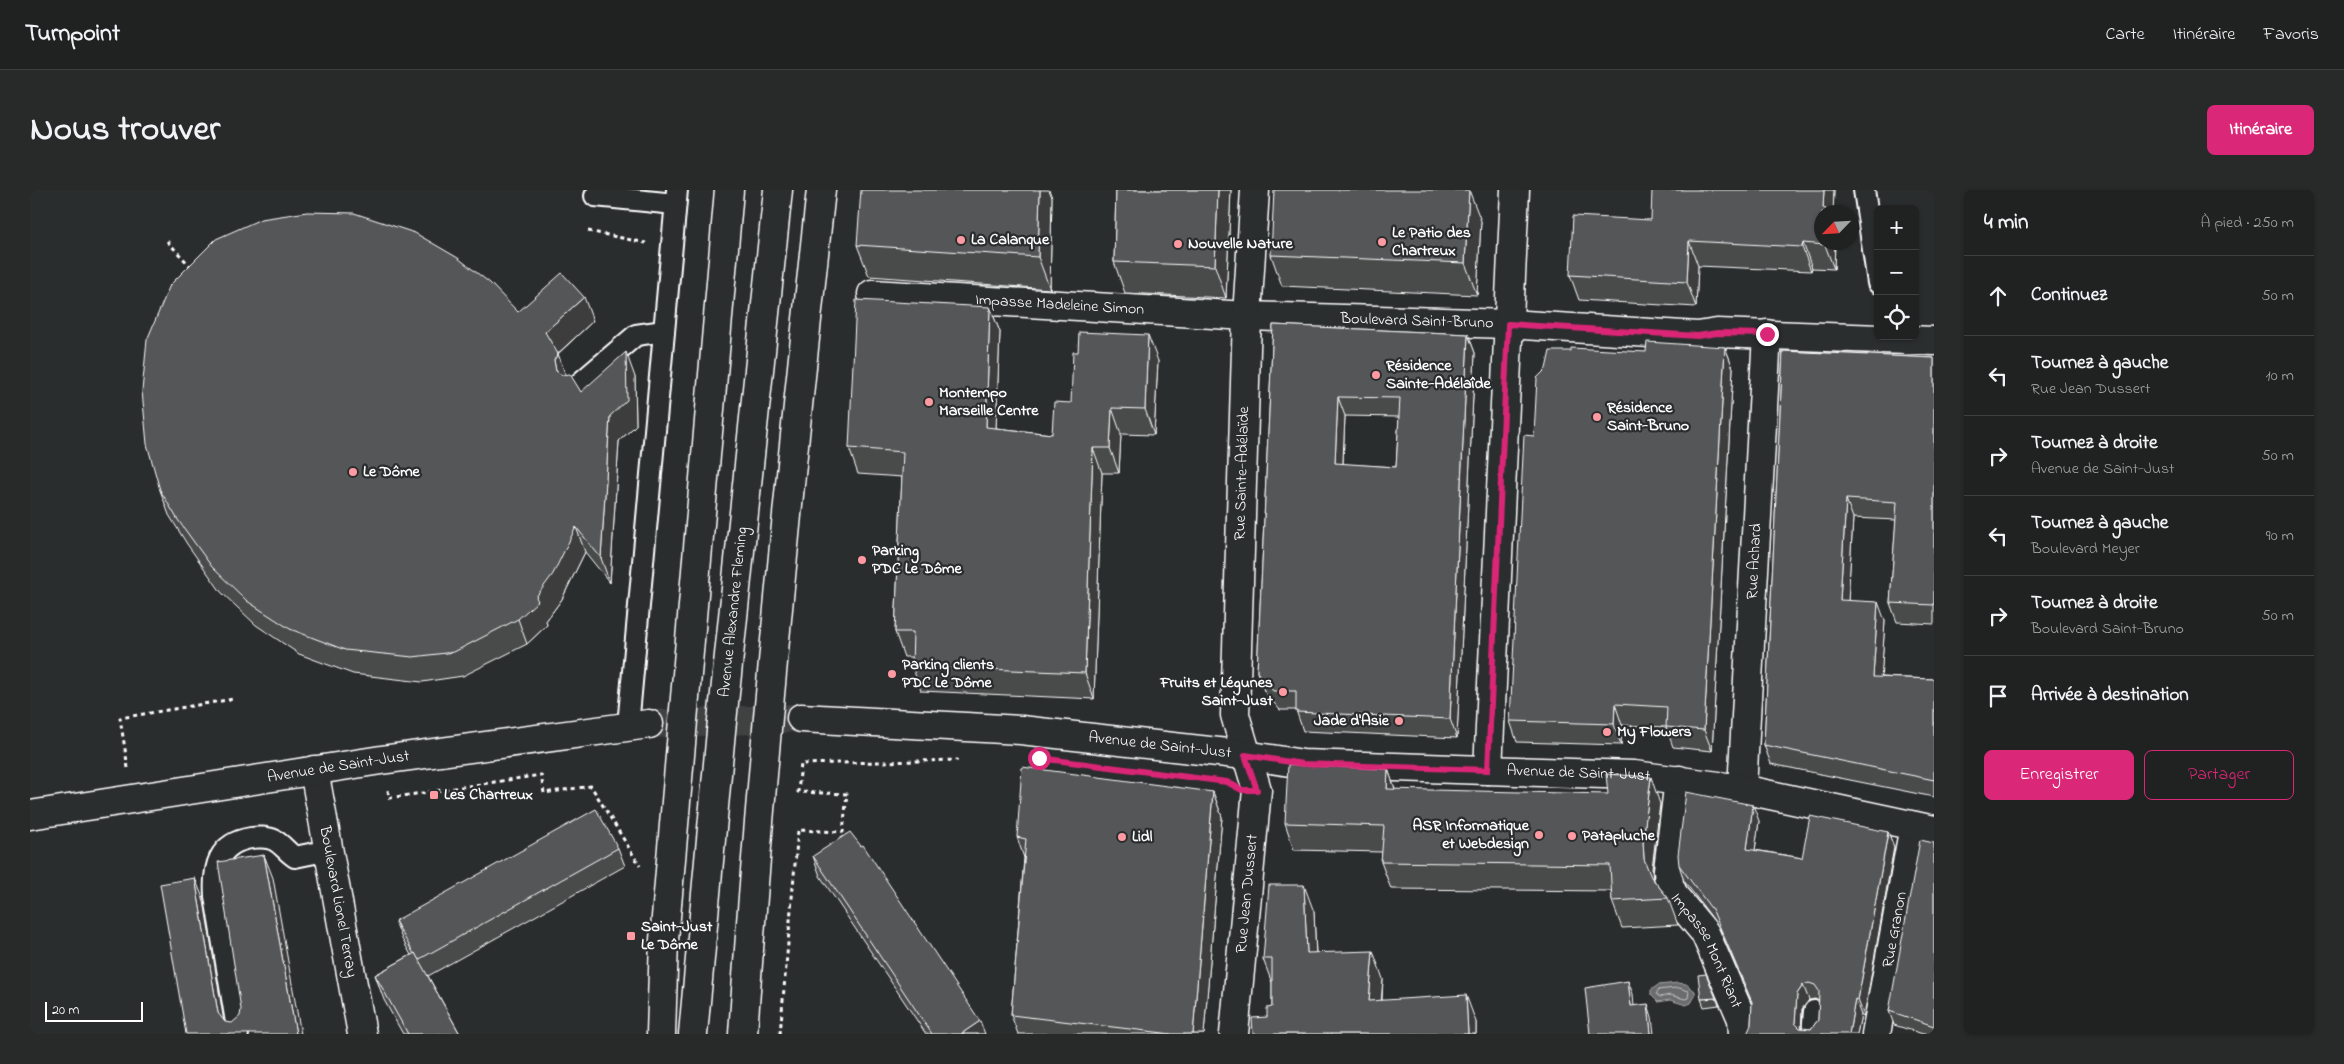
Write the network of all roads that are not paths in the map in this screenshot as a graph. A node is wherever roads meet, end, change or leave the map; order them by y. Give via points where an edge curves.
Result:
1 (729, 190) edge
2 (778, 190) edge
3 (821, 190) edge
4 (1255, 190) edge
5 (1515, 190) edge
6 (1864, 190) edge
7 (595, 196) dead end
8 (676, 197) edge
9 (1874, 256) edge
10 (872, 294) dead end
11 (1247, 316) junction
12 (1508, 324) junction
13 (664, 331) junction
14 (1767, 334) junction
15 (1874, 337) edge
16 (1919, 340) edge
17 (1934, 341) edge
18 (574, 388) edge
19 (801, 718) tunnel mouth
20 (639, 725) joint
21 (1245, 755) junction
22 (314, 770) junction
23 (1488, 770) junction
24 (1679, 780) junction
25 (1742, 789) junction
26 (30, 815) edge
27 (1924, 828) edge
28 (329, 850) junction
29 (1814, 1011) dead end
30 (238, 1034) edge
31 (362, 1034) edge
32 (661, 1034) edge
33 (693, 1034) edge
34 (743, 1034) edge
35 (1234, 1034) edge
36 (1743, 1034) edge
37 (1812, 1034) edge
38 (1876, 1034) edge

1 - 32 street via 664,940
2 - 33 street, Avenue Alexandre Fleming via 722,721
3 - 34 street via 786,515
4 - 11 street, Rue Sainte-Adélaïde
5 - 12 street
6 - 9 lane
7 - 8 lane
8 - 13 lane
10 - 11 street, Impasse Madeleine Simon
11 - 12 street, Boulevard Saint-Bruno
11 - 21 street, Rue Sainte-Adélaïde via 1235,716
12 - 14 street, Boulevard Saint-Bruno via 1698,336
12 - 23 street
13 - 18 lane via 636,334
13 - 20 lane
14 - 15 street, Boulevard Saint-Bruno
14 - 25 street, Rue Achard
16 - 17 street, Boulevard Saint-Bruno
19 - 21 street, Avenue de Saint-Just via 1021,730
20 - 22 street, Avenue de Saint-Just
21 - 23 street, Avenue de Saint-Just via 1303,764
21 - 35 street, Rue Jean Dussert via 1257,790
22 - 26 street, Avenue de Saint-Just
22 - 28 street, Boulevard Lionel Terray
23 - 24 street, Avenue de Saint-Just via 1634,775
24 - 25 street, Avenue de Saint-Just
24 - 36 street, Impasse Mont Riant via 1669,885 1675,898 1705,933 1742,1019
25 - 27 street, Avenue de Saint-Just
27 - 38 street, Rue Granon
28 - 30 lane via 295,857 274,840 256,837 239,840 222,852 213,876
28 - 31 street, Boulevard Lionel Terray
29 - 37 lane

